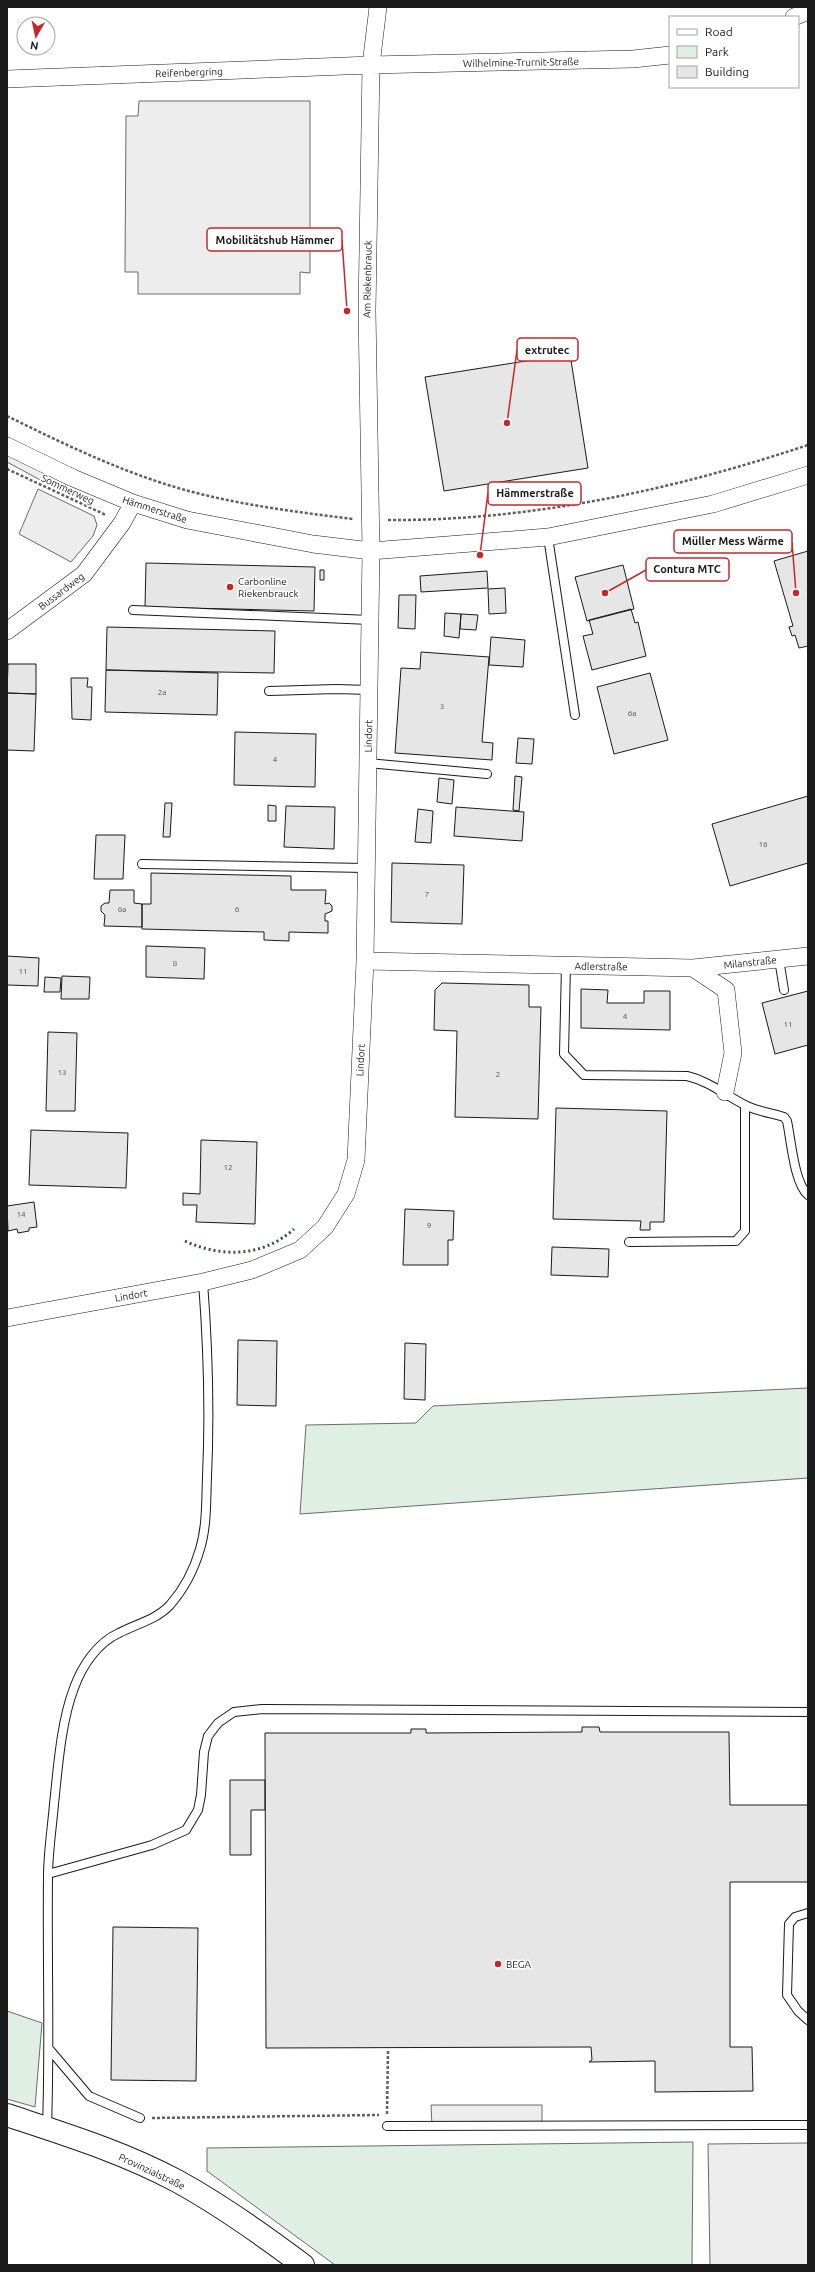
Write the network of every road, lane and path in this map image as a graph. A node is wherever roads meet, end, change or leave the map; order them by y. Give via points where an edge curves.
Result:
1 (378, 7) edge
2 (808, 11) edge
3 (796, 16) edge
4 (669, 55) edge
5 (371, 65) junction
6 (7, 79) edge
7 (7, 416) edge
8 (808, 445) edge
9 (7, 446) edge
10 (7, 469) edge
11 (808, 475) edge
12 (133, 503) junction
13 (369, 520) junction
14 (122, 523) junction
15 (548, 537) junction
16 (371, 551) junction
17 (133, 610) dead end
18 (370, 620) junction
19 (7, 631) edge
20 (369, 690) junction
21 (268, 691) dead end
22 (575, 715) dead end
23 (368, 762) junction
24 (487, 774) dead end
25 (142, 864) dead end
26 (366, 868) junction
27 (808, 956) edge
28 (779, 959) junction
29 (365, 961) junction
30 (566, 965) junction
31 (693, 968) junction
32 (784, 990) dead end
33 (725, 1092) junction
34 (746, 1106) junction
35 (808, 1195) edge
36 (629, 1242) dead end
37 (203, 1282) junction
38 (7, 1318) edge
39 (808, 1712) edge
40 (48, 1874) junction
41 (808, 1913) edge
42 (808, 2020) edge
43 (388, 2048) dead end
44 (50, 2050) junction
45 (7, 2115) edge
46 (388, 2115) junction
47 (140, 2118) joint
48 (808, 2125) edge
49 (387, 2126) joint
50 (47, 2128) junction
51 (304, 2265) edge

1 - 5 street, Am Riekenbrauck
2 - 3 street
4 - 5 street, Wilhelmine-Trurnit-Straße via 633,59
5 - 6 street, Reifenbergring
5 - 13 street, Am Riekenbrauck via 367,311
7 - 13 path via 66,445 134,473 208,496 297,512
8 - 13 path via 733,469 562,506 460,519
9 - 12 street, Hämmerstraße
10 - 14 path, Sommerweg
11 - 15 street, Hämmerstraße via 713,504
12 - 14 street, Bussardweg
12 - 16 street, Hämmerstraße via 187,520 254,534
13 - 16 street, Am Riekenbrauck
14 - 19 street, Bussardweg via 84,574
15 - 16 street, Hämmerstraße
15 - 22 lane
16 - 18 street, Lindort
17 - 18 lane
18 - 20 street, Lindort
20 - 21 lane
20 - 23 street, Lindort
23 - 24 lane
23 - 26 street, Lindort
25 - 26 lane
26 - 29 street, Lindort
27 - 28 street, Milanstraße
28 - 31 street, Milanstraße
28 - 32 lane
29 - 30 street, Adlerstraße
29 - 37 street, Lindort via 356,1160 346,1194 325,1227 300,1250 252,1270
30 - 31 street, Adlerstraße
30 - 33 lane via 564,1054 584,1075 687,1076 697,1078
31 - 33 street via 726,990 733,1053
33 - 34 lane
34 - 35 lane via 784,1117 787,1121 797,1175 804,1192
34 - 36 lane via 745,1231 736,1241
37 - 38 street, Lindort
37 - 40 lane via 208,1350 208,1436 205,1524 200,1548 188,1580 174,1601 163,1612 138,1626 117,1633 98,1647 73,1688 57,1772
39 - 40 lane via 262,1709 234,1712 218,1723 208,1736 198,1810 186,1830 152,1845
40 - 44 lane
41 - 42 lane via 795,1916 789,1924 787,1995
43 - 46 path
44 - 47 lane via 89,2096
44 - 50 lane
45 - 50 main road, Provinzialstraße
46 - 47 path
46 - 49 path
48 - 49 lane
50 - 51 main road, Provinzialstraße via 88,2141 176,2181 260,2232

